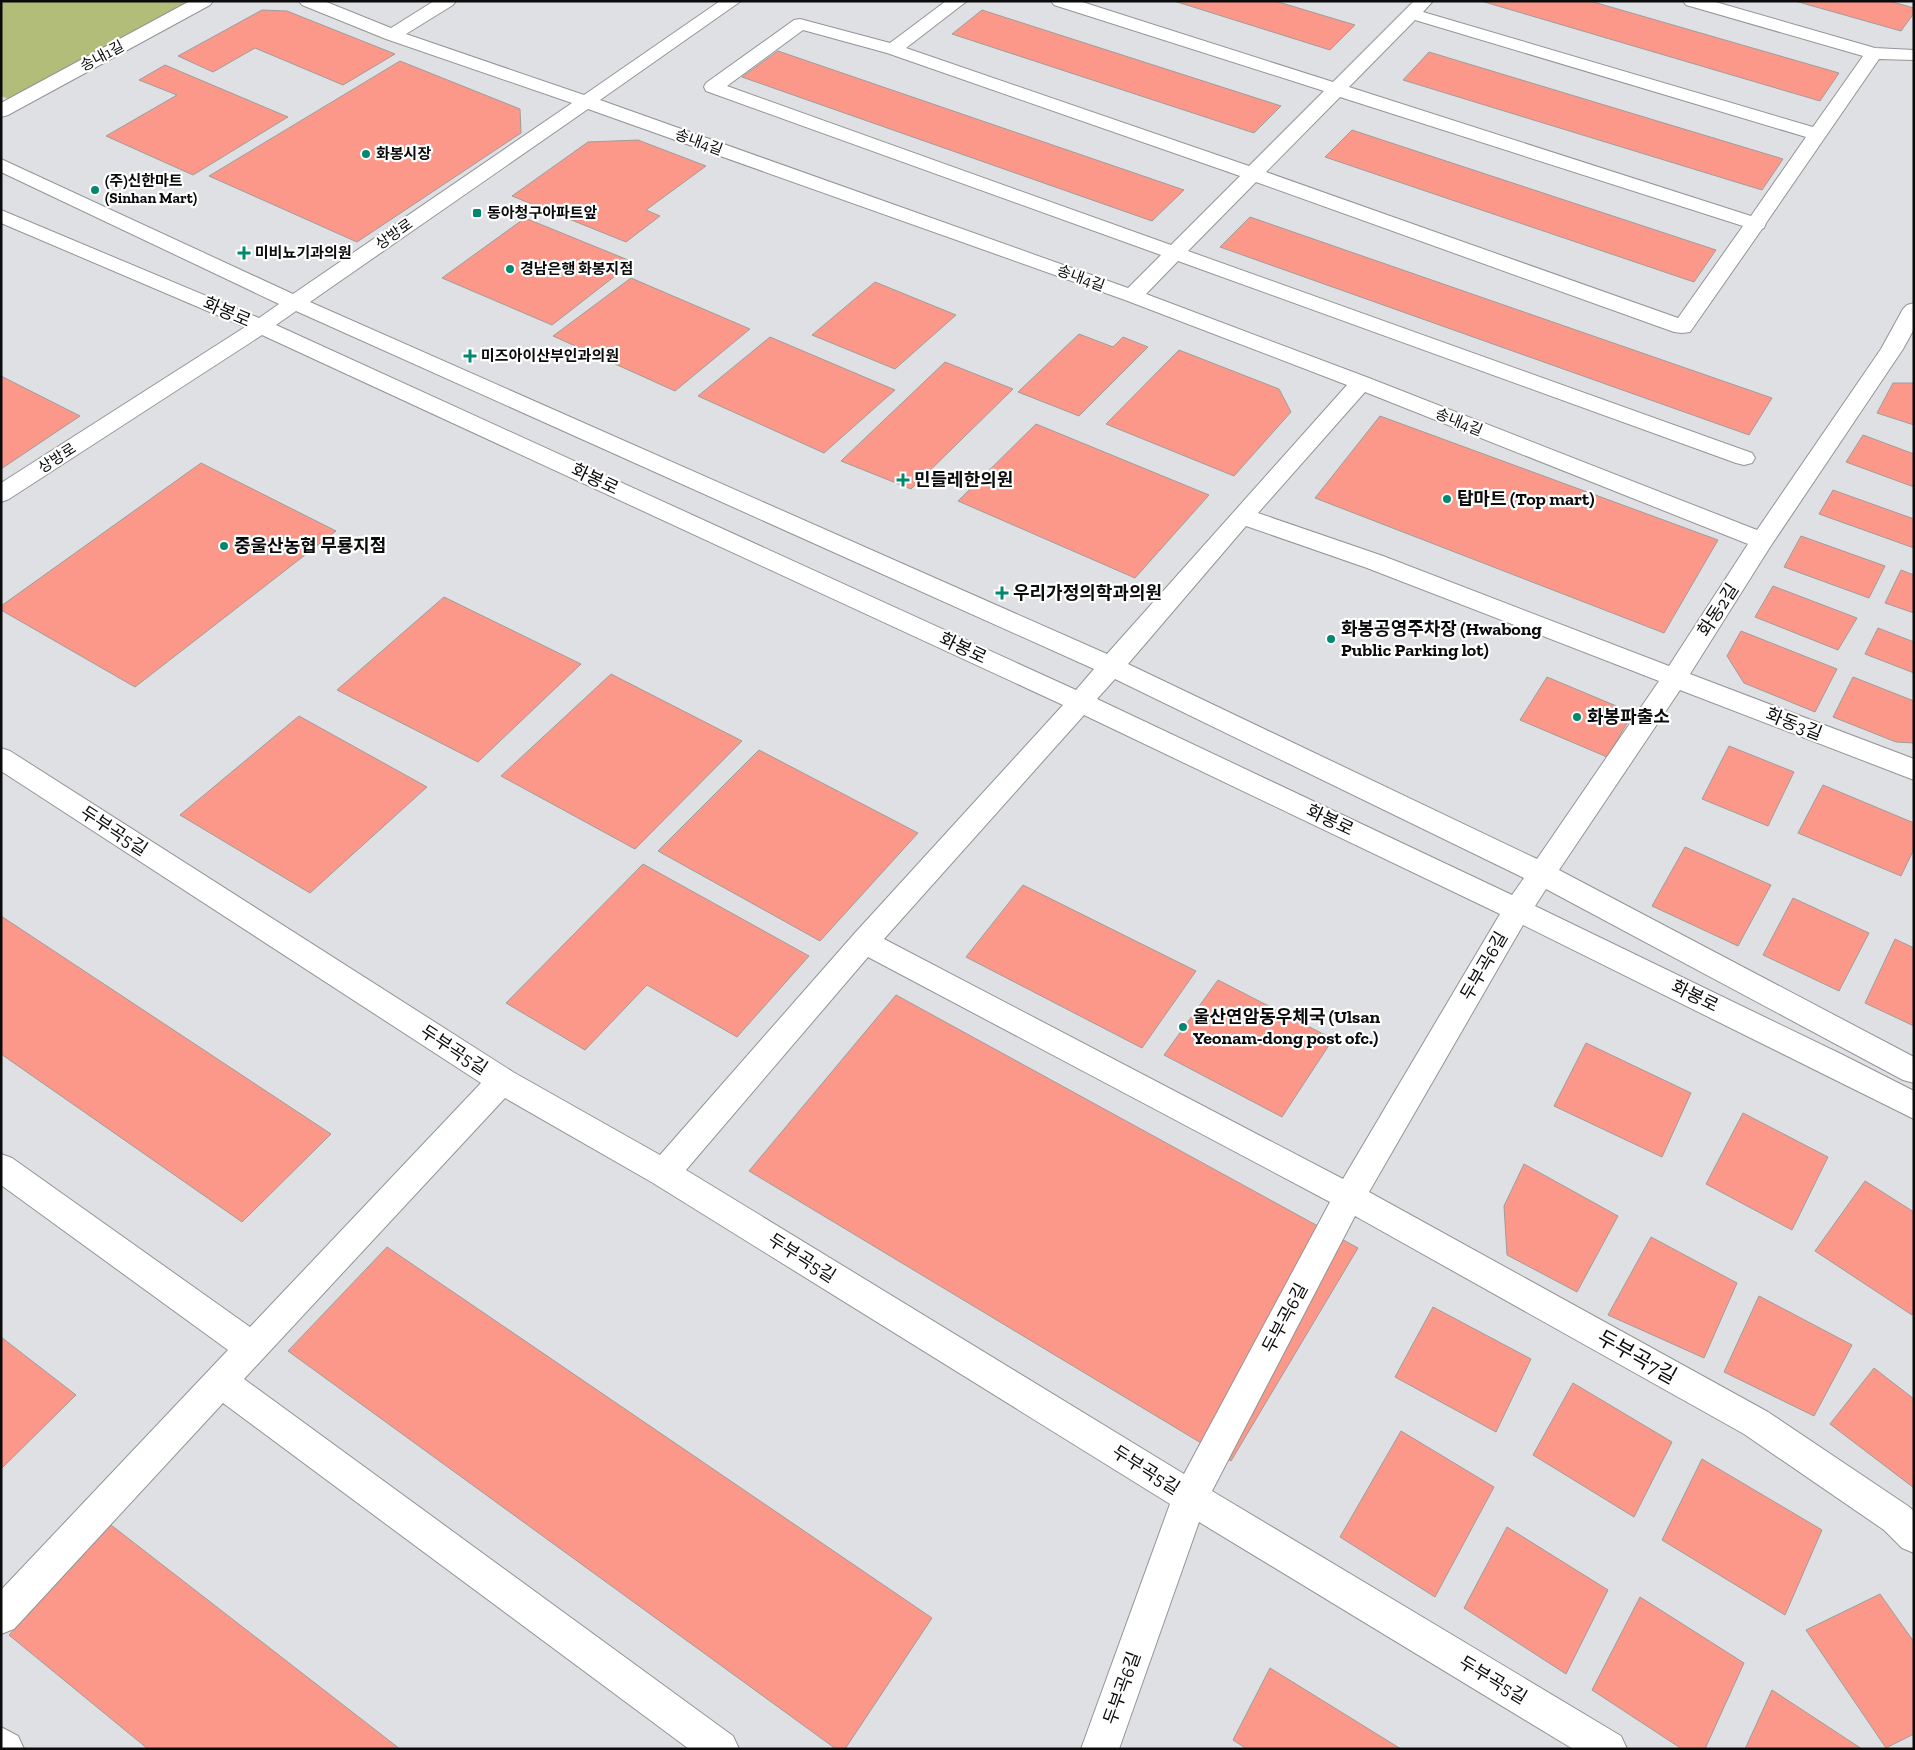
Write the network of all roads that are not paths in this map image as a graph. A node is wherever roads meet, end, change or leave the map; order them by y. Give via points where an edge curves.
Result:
1 (204, 1) edge
2 (308, 1) edge
3 (447, 1) edge
4 (732, 1) edge
5 (958, 1) edge
6 (1060, 1) edge
7 (1692, 1) edge
8 (1420, 5) edge
9 (392, 35) junction
10 (893, 49) junction
11 (1874, 53) junction
12 (1914, 55) edge
13 (1337, 88) junction
14 (587, 102) junction
15 (1, 111) edge
16 (1817, 134) junction
17 (1, 165) edge
18 (1253, 174) junction
19 (1, 216) edge
20 (1757, 224) junction
21 (1174, 253) junction
22 (1132, 296) junction
23 (295, 303) junction
24 (1914, 309) edge
25 (261, 326) junction
26 (1903, 353) edge
27 (1361, 383) junction
28 (1744, 458) dead end
29 (1, 494) edge
30 (1242, 516) junction
31 (1762, 541) junction
32 (1111, 666) junction
33 (1674, 679) junction
34 (1080, 702) junction
35 (1, 758) edge
36 (1914, 770) edge
37 (1542, 874) junction
38 (1517, 910) junction
39 (864, 942) junction
40 (1914, 1072) edge
41 (502, 1081) junction
42 (1914, 1106) edge
43 (1, 1167) edge
44 (664, 1172) junction
45 (1349, 1197) junction
46 (252, 1348) junction
47 (221, 1382) junction
48 (1190, 1498) junction
49 (1914, 1536) edge
50 (1, 1616) edge
51 (1, 1746) edge
52 (5, 1749) edge
53 (720, 1749) edge
54 (1100, 1749) edge
55 (1608, 1749) edge

1 - 15 street, 송내1길
2 - 9 street, 송내4길
3 - 9 street
4 - 14 street, 상방로
5 - 10 street
6 - 13 street
7 - 11 street
8 - 13 street
8 - 16 street
9 - 14 street, 송내4길
10 - 18 street
10 - 21 street via 800,24 713,87
11 - 12 street
11 - 16 street
13 - 18 street
13 - 20 street
14 - 22 street, 송내4길
14 - 23 street, 상방로
16 - 20 street
17 - 23 street
18 - 20 street via 1682,327
18 - 21 street
19 - 25 street, 화봉로
21 - 22 street
21 - 28 street
22 - 27 street, 송내4길
23 - 25 street, 상방로
23 - 32 street
24 - 26 street, 화동2길
25 - 29 street, 상방로
25 - 34 street, 화봉로
26 - 31 street, 화동2길
27 - 30 street
27 - 31 street, 송내4길
30 - 32 street
30 - 33 street, 화동3길 via 1375,562
31 - 33 street, 화동2길
32 - 34 street
32 - 37 street
33 - 36 street, 화동3길
33 - 37 street, 화동2길
34 - 38 street, 화봉로
34 - 39 street
35 - 41 street, 두부곡5길
37 - 38 street, 화동2길
37 - 40 street
38 - 42 street, 화봉로
38 - 45 street, 두부곡6길
39 - 44 street
39 - 45 street, 두부곡7길
41 - 44 street, 두부곡5길
41 - 46 street
43 - 46 street
44 - 48 street, 두부곡5길
45 - 48 street, 두부곡6길
45 - 49 street, 두부곡7길 via 1756,1423 1896,1518
46 - 47 street
47 - 50 street
47 - 53 street
48 - 54 street, 두부곡6길
48 - 55 street, 두부곡5길
51 - 52 street

